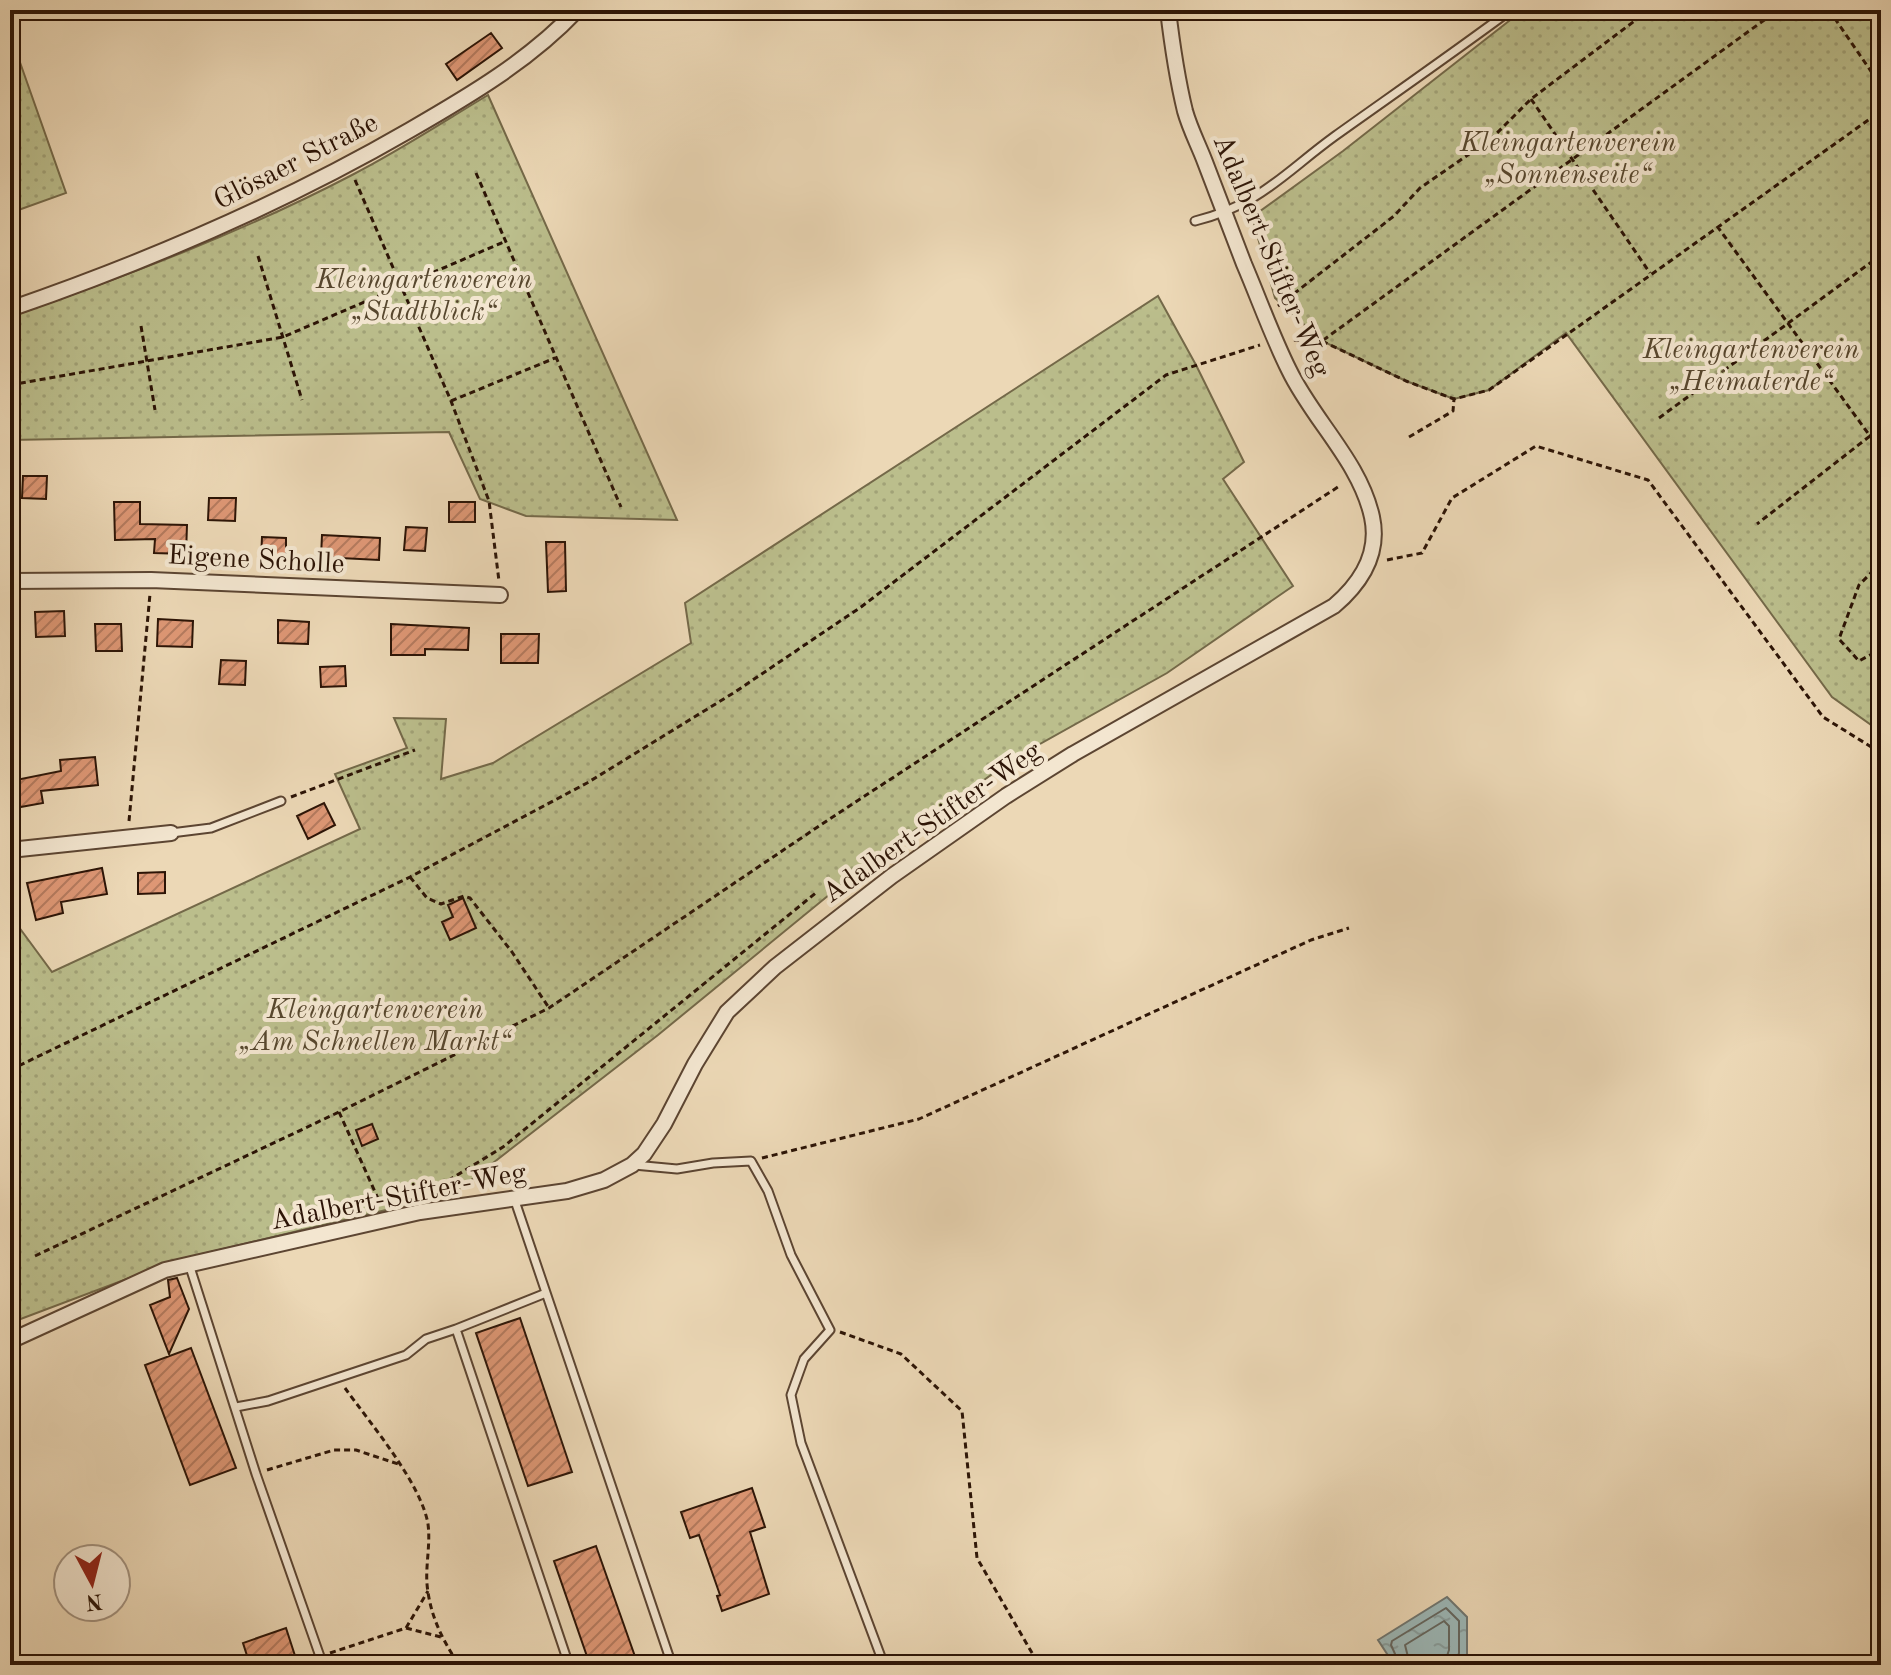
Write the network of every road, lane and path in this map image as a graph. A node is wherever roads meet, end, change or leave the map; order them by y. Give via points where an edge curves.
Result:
1 (577, 10) edge
2 (1168, 10) edge
3 (1511, 10) edge
4 (1649, 10) edge
5 (1778, 10) edge
6 (1829, 10) edge
7 (1881, 86) edge
8 (1531, 99) junction
9 (1881, 111) edge
10 (1572, 160) junction
11 (345, 167) junction
12 (476, 173) dead end
13 (1224, 214) junction
14 (1195, 221) dead end
15 (1717, 226) junction
16 (506, 241) junction
17 (1881, 255) edge
18 (258, 256) dead end
19 (1650, 273) junction
20 (10, 278) edge
21 (400, 287) junction
22 (14, 308) edge
23 (1266, 316) junction
24 (1789, 323) junction
25 (141, 326) dead end
26 (283, 337) junction
27 (1282, 339) junction
28 (1322, 341) junction
29 (556, 358) junction
30 (145, 360) junction
31 (10, 385) edge
32 (1454, 399) junction
33 (302, 400) dead end
34 (451, 401) junction
35 (155, 410) dead end
36 (1659, 418) dead end
37 (1881, 427) edge
38 (1870, 436) junction
39 (1409, 437) dead end
40 (1881, 451) edge
41 (1356, 475) junction
42 (621, 507) dead end
43 (1757, 524) dead end
44 (1881, 563) edge
45 (1368, 564) junction
46 (151, 580) junction
47 (10, 581) edge
48 (500, 595) joint
49 (1881, 649) edge
50 (415, 750) dead end
51 (1881, 753) edge
52 (281, 801) joint
53 (171, 833) joint
54 (127, 837) junction
55 (10, 850) edge
56 (410, 877) junction
57 (817, 892) dead end
58 (1349, 928) dead end
59 (549, 1008) junction
60 (10, 1070) edge
61 (339, 1112) junction
62 (751, 1161) junction
63 (632, 1165) junction
64 (514, 1198) junction
65 (380, 1203) dead end
66 (420, 1212) junction
67 (35, 1256) dead end
68 (189, 1264) junction
69 (546, 1293) junction
70 (456, 1329) junction
71 (830, 1330) junction
72 (10, 1341) edge
73 (338, 1379) junction
74 (236, 1407) junction
75 (398, 1464) junction
76 (256, 1474) junction
77 (428, 1591) junction
78 (406, 1628) junction
79 (441, 1637) junction
80 (322, 1661) edge
81 (459, 1665) edge
82 (569, 1665) edge
83 (672, 1665) edge
84 (884, 1665) edge
85 (1039, 1665) edge

1 - 11 street, Glösaer Straße via 523,58 460,101
2 - 13 street, Adalbert-Stifter-Weg via 1186,114
3 - 13 lane via 1321,146 1275,186
4 - 8 path
5 - 10 path
6 - 7 path
8 - 10 path
8 - 23 path via 1491,139 1420,188 1394,216
9 - 15 path
10 - 19 path
10 - 28 path
11 - 21 path
11 - 22 street, Glösaer Straße via 215,230
12 - 16 path
13 - 14 lane
13 - 23 street, Adalbert-Stifter-Weg
15 - 19 path
15 - 24 path
16 - 21 path
16 - 29 path
17 - 24 path
18 - 26 path
19 - 32 path via 1489,390
20 - 22 lane
21 - 26 path
21 - 34 path
23 - 27 street, Adalbert-Stifter-Weg
24 - 36 path
24 - 38 path
25 - 30 path
26 - 30 path
26 - 33 path
27 - 28 path
27 - 41 street, Adalbert-Stifter-Weg via 1302,394
27 - 56 path via 1166,375 861,607 735,692 587,783
28 - 32 path
29 - 34 path
29 - 42 path
30 - 31 path
30 - 35 path
32 - 39 path via 1453,411
34 - 48 path via 489,501
37 - 38 path
38 - 40 path
38 - 43 path
41 - 45 street, Adalbert-Stifter-Weg via 1373,520
41 - 59 path
44 - 49 path via 1859,585 1839,639 1859,661
45 - 51 path via 1422,553 1452,498 1536,446 1648,480 1823,717
45 - 63 street, Adalbert-Stifter-Weg via 1359,582 1334,606 1006,796 775,967 727,1012 664,1124
46 - 47 street, Eigene Scholle
46 - 48 street, Eigene Scholle
46 - 54 path
50 - 52 path
52 - 53 lane via 211,828
53 - 54 street
54 - 55 street
56 - 59 path via 427,898 441,904 470,898
56 - 60 path
57 - 66 path via 503,1147 441,1185
58 - 62 path via 1311,940 919,1119
59 - 61 path
61 - 65 path
61 - 67 path
62 - 63 lane via 677,1169
62 - 71 lane
63 - 64 street, Adalbert-Stifter-Weg via 567,1191
64 - 66 street, Adalbert-Stifter-Weg
64 - 69 lane
66 - 68 street, Adalbert-Stifter-Weg
68 - 72 street, Adalbert-Stifter-Weg
68 - 74 lane
69 - 70 lane
69 - 83 lane
70 - 73 lane via 426,1339 406,1355
70 - 82 lane
71 - 84 lane via 804,1359 791,1395 801,1443
71 - 85 path via 901,1354 962,1411 977,1558
73 - 74 lane
73 - 75 path
74 - 76 lane
75 - 76 path via 356,1450 334,1450
75 - 77 path via 428,1525
76 - 80 lane
77 - 78 path
77 - 79 path
78 - 79 path
78 - 80 path
79 - 81 path

